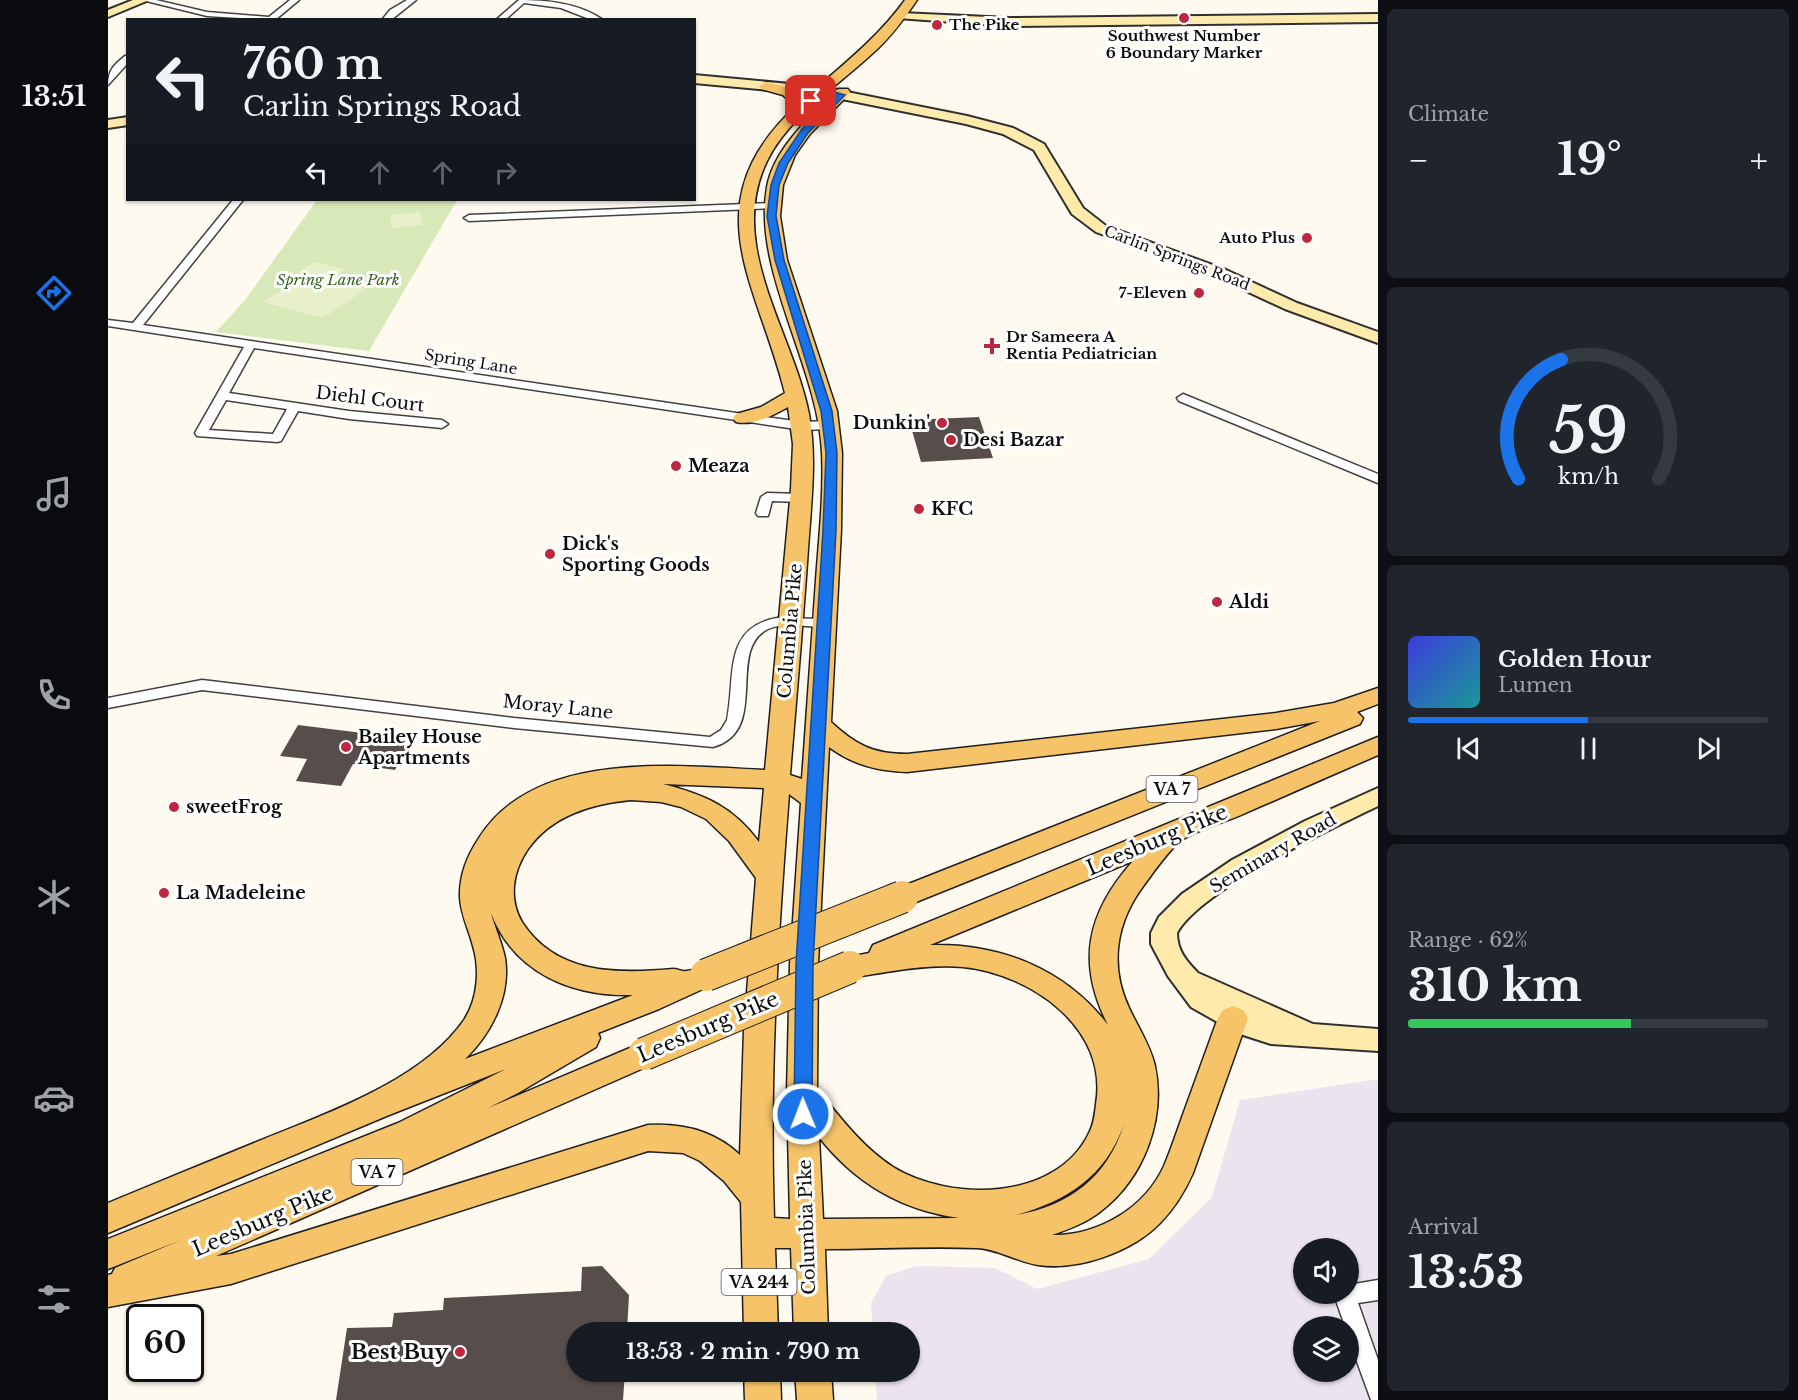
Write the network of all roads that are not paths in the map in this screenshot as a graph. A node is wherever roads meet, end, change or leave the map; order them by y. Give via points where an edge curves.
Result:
1 (145, 0) edge
2 (295, 0) edge
3 (412, 0) edge
4 (522, 1) edge
5 (905, 9) edge
6 (922, 10) junction
7 (1378, 11) edge
8 (108, 14) edge
9 (207, 14) junction
10 (198, 18) edge
11 (257, 18) edge
12 (271, 18) edge
13 (388, 18) edge
14 (502, 18) edge
15 (595, 18) edge
16 (1378, 18) edge
17 (908, 31) dead end
18 (126, 60) edge
19 (696, 79) edge
20 (108, 82) edge
21 (766, 86) junction
22 (846, 90) junction
23 (822, 91) junction
24 (803, 108) junction
25 (126, 121) edge
26 (108, 124) edge
27 (237, 201) edge
28 (772, 206) junction
29 (745, 207) junction
30 (469, 218) dead end
31 (108, 323) edge
32 (135, 327) junction
33 (1378, 338) edge
34 (251, 344) junction
35 (224, 396) junction
36 (794, 396) junction
37 (1183, 398) dead end
38 (294, 408) junction
39 (743, 418) junction
40 (442, 424) dead end
41 (830, 425) junction
42 (802, 426) junction
43 (1378, 479) edge
44 (801, 498) junction
45 (764, 513) dead end
46 (790, 622) junction
47 (824, 623) junction
48 (1378, 696) edge
49 (108, 703) edge
50 (1378, 707) edge
51 (819, 725) junction
52 (1378, 746) edge
53 (777, 780) junction
54 (1378, 796) edge
55 (814, 800) junction
56 (1172, 834) junction
57 (770, 879) junction
58 (850, 967) junction
59 (1188, 980) junction
60 (652, 992) junction
61 (1233, 1018) junction
62 (1308, 1034) junction
63 (1378, 1040) edge
64 (802, 1092) junction
65 (378, 1106) junction
66 (757, 1199) junction
67 (145, 1203) junction
68 (108, 1212) edge
69 (108, 1218) edge
70 (758, 1233) junction
71 (977, 1233) junction
72 (807, 1234) junction
73 (108, 1254) edge
74 (108, 1289) edge
75 (1378, 1290) edge
76 (761, 1322) edge
77 (811, 1322) edge
78 (762, 1382) edge
79 (814, 1382) edge
80 (1378, 1392) edge
81 (763, 1400) edge
82 (815, 1400) edge

1 - 8 street
1 - 9 street
2 - 12 street
3 - 13 street
4 - 14 street
4 - 15 street via 573,7
5 - 6 street
5 - 23 main road, Columbia Pike / VA 244 via 867,51
6 - 7 street via 1020,17
6 - 16 street via 1010,22
6 - 17 main road
9 - 10 street
9 - 11 street
18 - 20 street
19 - 21 street, Carlin Springs Road
21 - 23 street, Carlin Springs Road
21 - 24 main road via 793,94
22 - 23 street, Carlin Springs Road
22 - 28 main road, Columbia Pike / VA 244 via 792,149 777,178
22 - 33 street, Carlin Springs Road via 1020,135 1044,153 1072,205 1089,222
23 - 24 main road, Columbia Pike / VA 244
24 - 29 main road, Columbia Pike / VA 244 via 764,154
25 - 26 street
27 - 32 street
28 - 29 street
28 - 41 main road, Columbia Pike / VA 244 via 779,260
29 - 30 street
29 - 36 main road, Columbia Pike / VA 244 via 750,252
31 - 32 street, Spring Lane
32 - 34 street, Spring Lane
34 - 35 street, Diehl Court
34 - 39 street, Spring Lane
35 - 38 street, Diehl Court
35 - 38 street, Diehl Court via 201,433 277,438
36 - 39 main road via 768,411
36 - 42 main road, Columbia Pike / VA 244
37 - 43 street
38 - 40 street, Diehl Court
39 - 42 street, Spring Lane
41 - 42 street, Spring Lane
41 - 47 main road, Columbia Pike / VA 244 via 832,483
42 - 44 main road, Columbia Pike / VA 244
44 - 45 street via 766,497
44 - 46 main road, Columbia Pike / VA 244
46 - 47 street, Moray Lane
46 - 49 street, Moray Lane via 761,626 748,640 743,650 733,727 725,737 710,742 202,685
46 - 53 main road, Columbia Pike / VA 244
47 - 51 main road, Columbia Pike / VA 244
48 - 51 main road via 1337,710 1276,721 908,763 885,763 861,756
50 - 60 main road, VA 7, bridge via 706,975
51 - 55 main road, Columbia Pike / VA 244
52 - 56 main road, Leesburg Pike / VA 7
53 - 55 main road via 797,787
53 - 57 main road, Columbia Pike / VA 244
53 - 65 main road via 607,776 557,789 518,812 488,845 474,883 478,924 492,969 482,1015 456,1050
54 - 59 street, Seminary Road via 1241,867 1191,901 1164,933 1167,954
55 - 64 main road, Columbia Pike / VA 244 via 804,964
56 - 58 main road, Leesburg Pike / VA 7
56 - 71 main road via 1117,903 1107,921 1102,944 1104,978 1140,1066 1144,1104 1133,1150 1117,1175 1092,1199 1065,1216 1013,1231
57 - 60 main road via 726,822 682,797 650,792 597,796 554,812 535,824 517,843 501,876 500,895 513,933 525,949 559,971
57 - 66 main road, Columbia Pike / VA 244 via 758,1050
58 - 64 main road via 923,956 974,958 1003,964 1053,987 1089,1020 1103,1040 1111,1062 1115,1086 1106,1133 1086,1163 1066,1180 1041,1193 995,1204 950,1204 895,1185 868,1167
58 - 74 main road, Leesburg Pike / VA 7, bridge
59 - 61 street, Seminary Road via 1204,1002
59 - 62 street, Seminary Road
60 - 65 main road, VA 7
60 - 73 main road via 507,1084 409,1132
61 - 62 street, Seminary Road via 1271,1033
61 - 71 main road via 1178,1173 1144,1216 1115,1236 1058,1251 1027,1248
62 - 63 street, Seminary Road
64 - 72 main road, Columbia Pike / VA 244
65 - 67 main road, VA 7
66 - 70 main road, Columbia Pike / VA 244
66 - 74 main road via 738,1173 706,1148 677,1137 648,1138 231,1269
67 - 68 main road
67 - 69 main road, VA 7
70 - 72 main road
70 - 76 main road, Columbia Pike / VA 244
71 - 72 main road
72 - 77 main road, Columbia Pike / VA 244
75 - 80 street via 1345,1295
78 - 81 main road
79 - 82 main road

